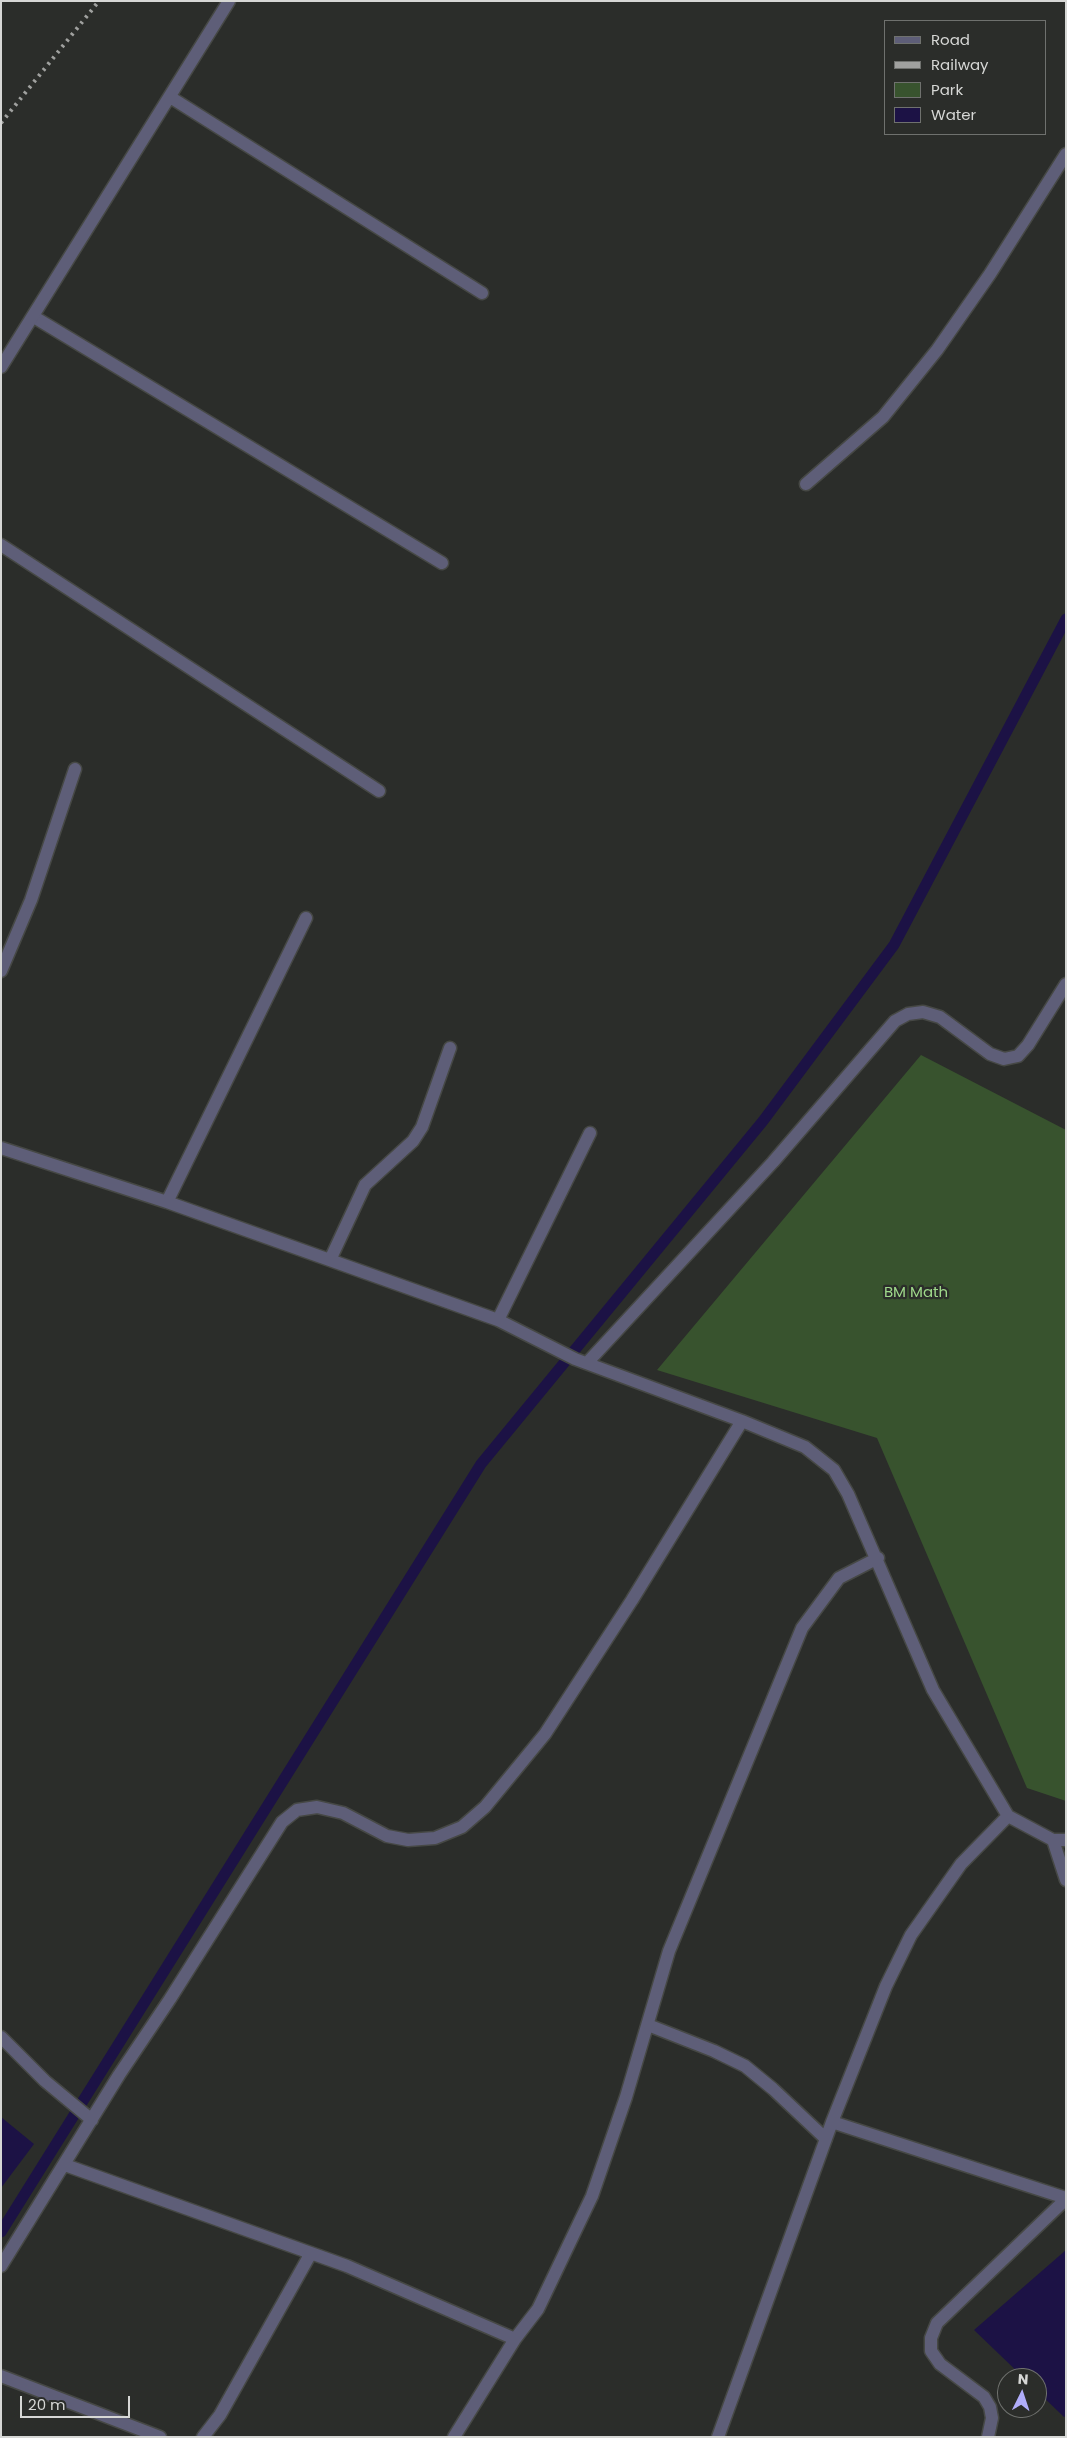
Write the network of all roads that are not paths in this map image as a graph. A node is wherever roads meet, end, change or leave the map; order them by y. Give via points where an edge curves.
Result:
1 (229, 1) edge
2 (170, 97) junction
3 (1066, 154) edge
4 (482, 293) dead end
5 (34, 316) junction
6 (1, 367) edge
7 (806, 484) dead end
8 (1, 545) edge
9 (442, 563) dead end
10 (75, 770) dead end
11 (379, 791) dead end
12 (306, 918) dead end
13 (1, 971) edge
14 (1066, 984) edge
15 (450, 1048) dead end
16 (590, 1133) dead end
17 (1, 1148) edge
18 (167, 1202) junction
19 (330, 1260) junction
20 (498, 1320) junction
21 (581, 1361) junction
22 (742, 1421) junction
23 (878, 1558) junction
24 (1008, 1816) junction
25 (1059, 1840) edge
26 (1066, 1880) edge
27 (648, 2025) junction
28 (1, 2037) edge
29 (92, 2120) junction
30 (832, 2122) junction
31 (826, 2140) junction
32 (65, 2165) junction
33 (1066, 2198) edge
34 (311, 2253) junction
35 (1, 2266) edge
36 (515, 2339) junction
37 (1, 2376) edge
38 (160, 2437) edge
39 (204, 2437) edge
40 (454, 2437) edge
41 (718, 2437) edge
42 (988, 2437) edge

1 - 2 street
2 - 4 street
2 - 5 street
3 - 7 street via 937,350 883,417
5 - 6 street
5 - 9 street
8 - 11 street
10 - 13 street via 31,900
12 - 18 street
14 - 21 street via 1028,1046 1018,1056 1004,1059 990,1054 932,1014 908,1014 895,1021 773,1162
15 - 19 street via 422,1126 406,1147 365,1185
16 - 20 street
17 - 18 street
18 - 19 street
19 - 20 street
20 - 21 street
21 - 22 street
22 - 23 street via 804,1447 834,1470
22 - 29 street via 545,1734 485,1807 462,1827 435,1838 408,1840 386,1836 342,1814 317,1807 297,1810 282,1822
23 - 24 street via 933,1690
23 - 27 street via 839,1578 802,1628 669,1951
24 - 25 street
24 - 30 street via 961,1864 911,1936 886,1986
25 - 26 street
27 - 31 street via 745,2066
27 - 36 street via 592,2196 538,2308
28 - 29 street via 45,2081
29 - 32 street
30 - 31 street
30 - 33 street
31 - 41 street
32 - 34 street
32 - 35 street
33 - 42 street via 937,2323 931,2338 931,2351 940,2364 984,2397 990,2407 992,2418
34 - 36 street
34 - 39 street
36 - 40 street
37 - 38 street

